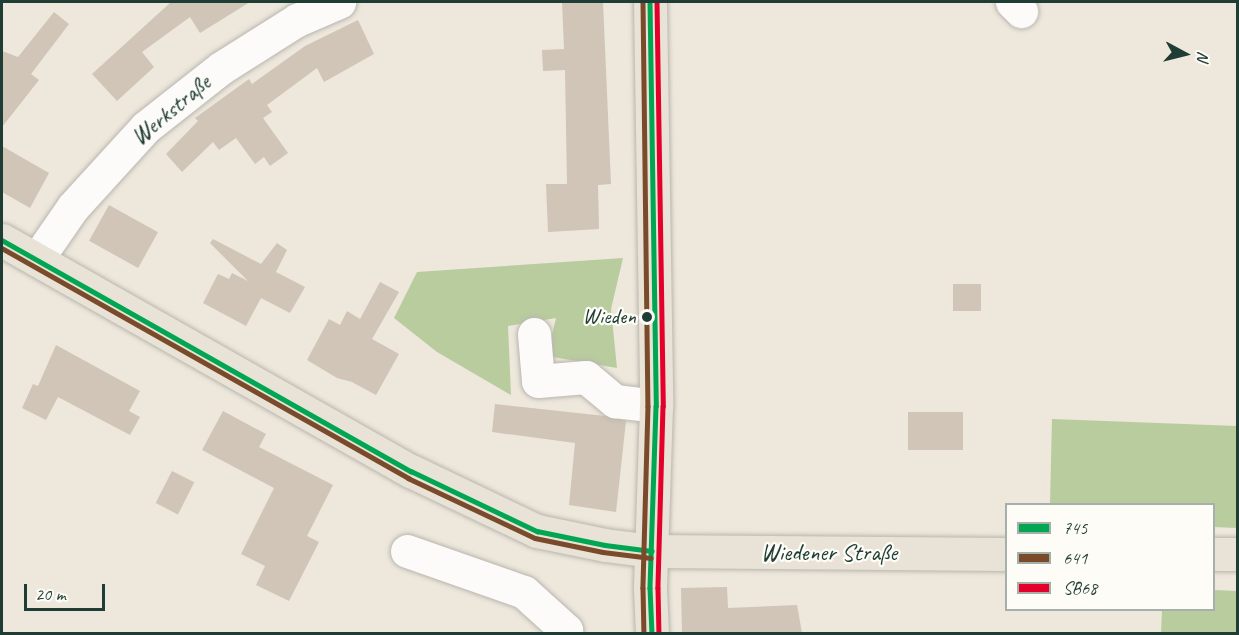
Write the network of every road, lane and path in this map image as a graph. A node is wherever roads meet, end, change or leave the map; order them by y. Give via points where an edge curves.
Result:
1 (339, 2) edge
2 (650, 2) edge
3 (2, 240) edge
4 (37, 259) junction
5 (534, 334) dead end
6 (656, 406) junction
7 (407, 551) dead end
8 (652, 551) junction
9 (1005, 554) edge
10 (1215, 554) edge
11 (1238, 555) edge
12 (566, 633) edge
13 (652, 633) edge

1 - 4 street, Werkstraße via 297,20 221,68 146,127 73,207
2 - 6 main road
3 - 4 main road, Wiedener Straße
4 - 8 main road, Wiedener Straße via 432,481 537,531
5 - 6 street via 538,381 586,377 615,401
6 - 8 main road
7 - 12 street via 524,592
8 - 9 main road, Wiedener Straße
8 - 13 main road
10 - 11 main road

